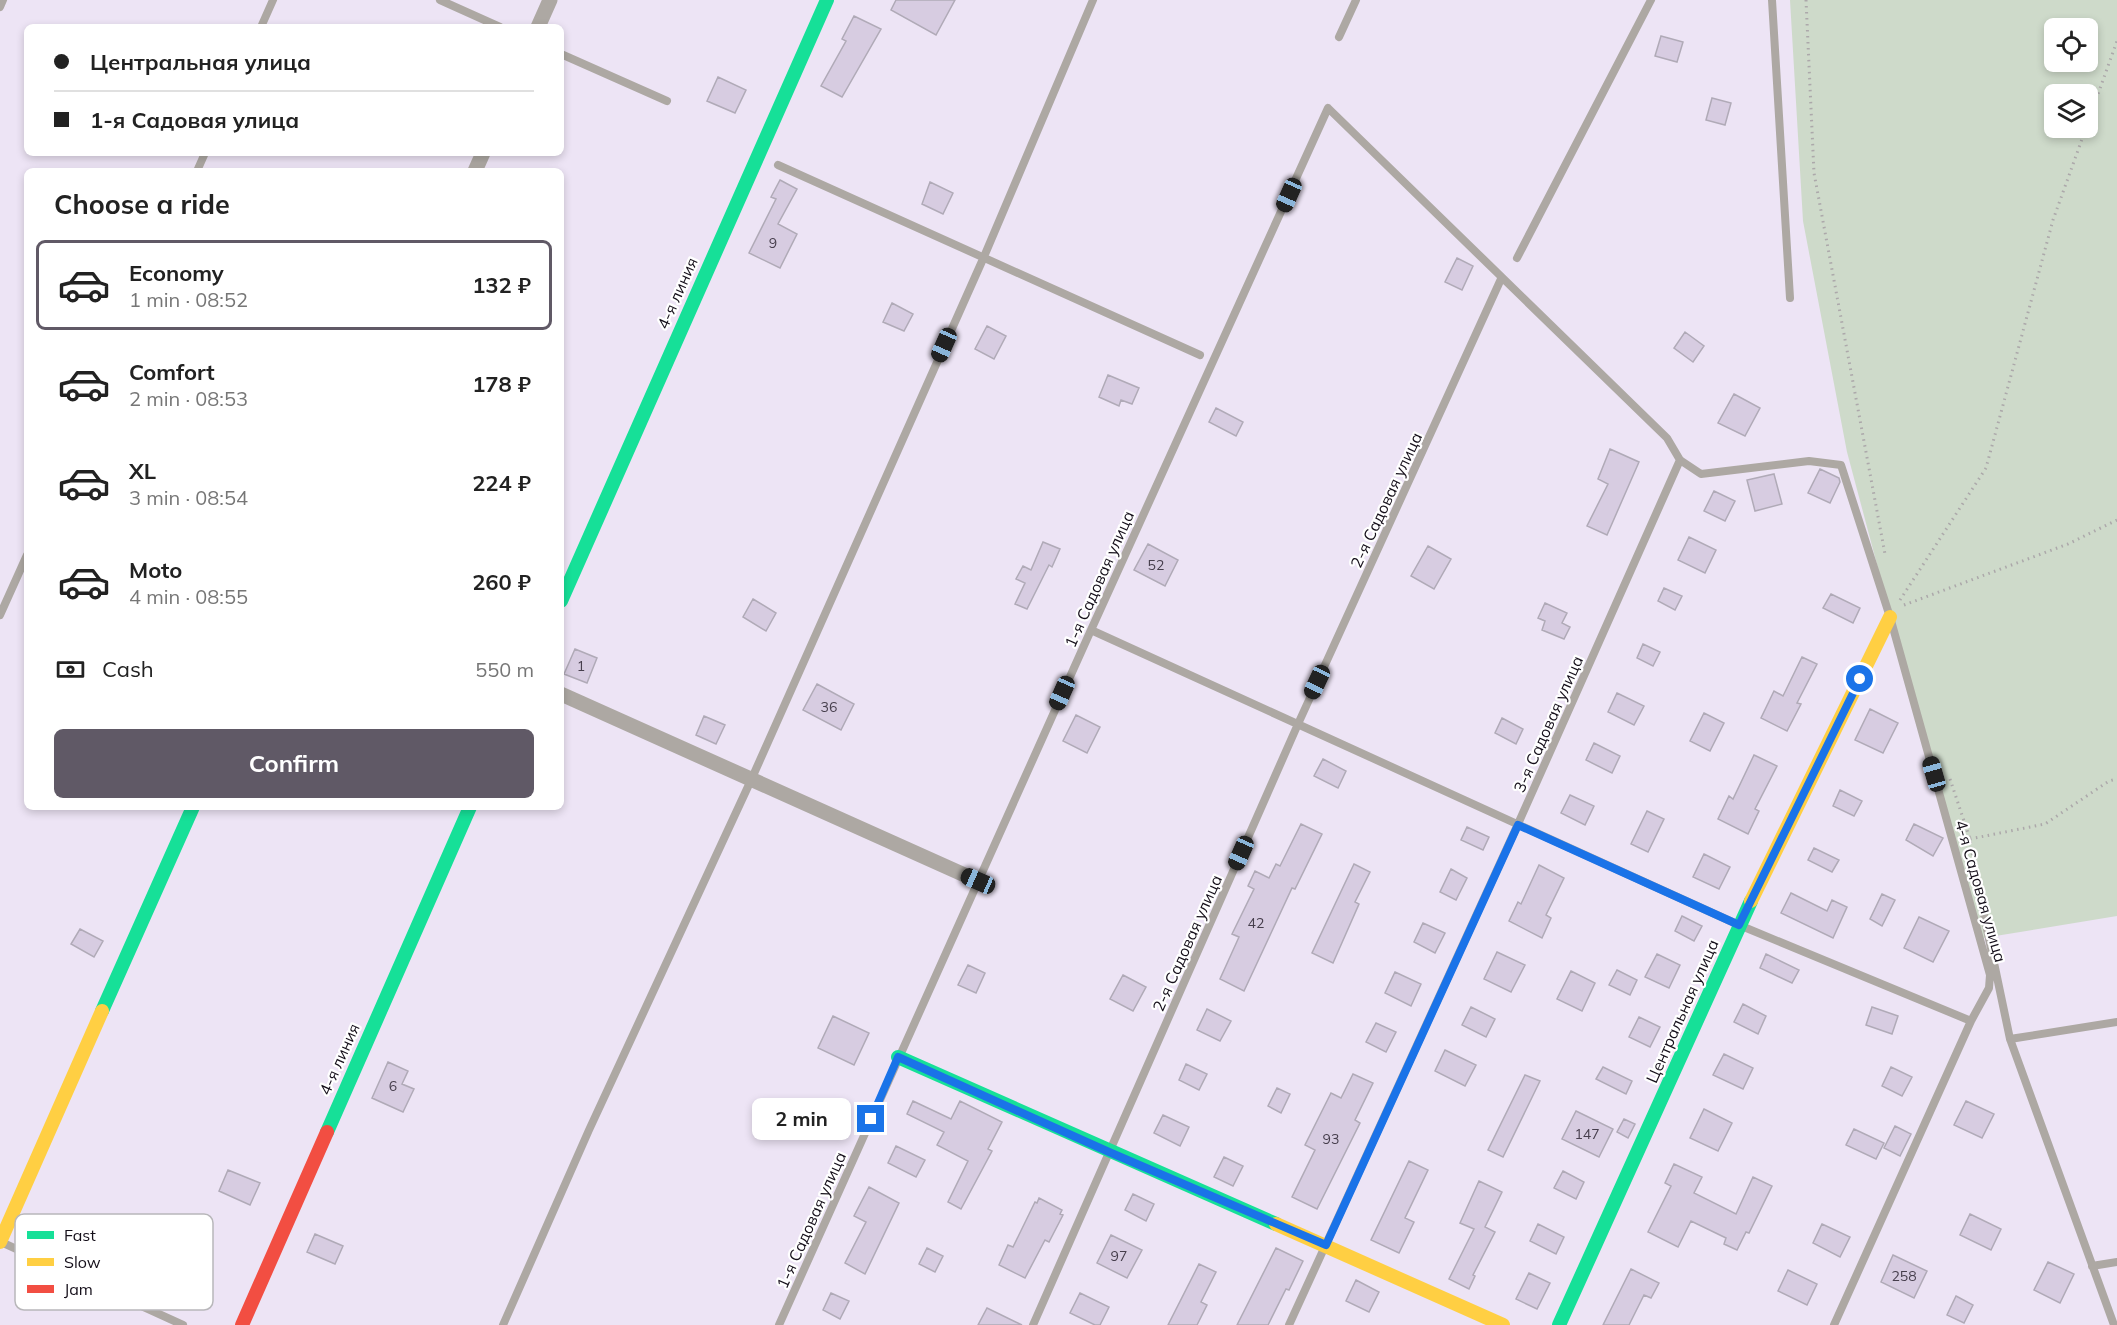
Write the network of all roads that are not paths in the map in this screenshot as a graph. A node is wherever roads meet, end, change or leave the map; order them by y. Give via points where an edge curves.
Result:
1 (3, 0) edge
2 (273, 0) edge
3 (440, 0) edge
4 (550, 0) edge
5 (826, 0) edge
6 (1093, 0) edge
7 (1356, 0) edge
8 (1652, 0) edge
9 (1772, 0) edge
10 (0, 7) edge
11 (262, 24) edge
12 (493, 24) edge
13 (539, 24) edge
14 (1339, 37) dead end
15 (564, 55) edge
16 (667, 101) dead end
17 (778, 165) dead end
18 (1517, 258) dead end
19 (983, 259) junction
20 (1501, 279) junction
21 (1790, 298) dead end
22 (1200, 355) dead end
23 (1680, 460) junction
24 (24, 562) edge
25 (564, 594) edge
26 (0, 615) edge
27 (1890, 617) junction
28 (1090, 630) junction
29 (564, 695) edge
30 (1298, 724) junction
31 (752, 778) junction
32 (192, 810) edge
33 (469, 810) edge
34 (1518, 825) junction
35 (1975, 872) road end
36 (978, 881) junction
37 (1739, 925) junction
38 (1971, 1021) junction
39 (2117, 1022) edge
40 (2010, 1039) junction
41 (898, 1057) junction
42 (1109, 1152) junction
43 (0, 1242) edge
44 (1326, 1245) junction
45 (15, 1249) edge
46 (2117, 1262) edge
47 (2092, 1266) junction
48 (152, 1310) edge
49 (183, 1324) edge
50 (242, 1325) edge
51 (503, 1325) edge
52 (779, 1325) edge
53 (1033, 1325) edge
54 (1289, 1325) edge
55 (1503, 1325) edge
56 (1559, 1325) edge
57 (1834, 1325) edge
58 (2114, 1325) edge

1 - 10 lane
2 - 11 lane
3 - 12 lane
4 - 13 street
5 - 25 street, 4-я линия
6 - 19 lane
7 - 14 lane
8 - 18 lane
9 - 21 lane
15 - 16 lane
17 - 19 lane
19 - 22 lane
19 - 31 lane
20 - 23 lane via 1666,438
20 - 28 lane, 1-я Садовая улица via 1328,108
20 - 30 lane, 2-я Садовая улица
23 - 27 lane, 4-я Садовая улица via 1701,474 1809,461 1841,465
23 - 34 lane, 3-я Садовая улица
24 - 26 lane
27 - 37 street, Центральная улица
27 - 38 lane, 4-я Садовая улица via 1990,975 1989,988
28 - 30 lane
28 - 36 lane, 1-я Садовая улица
29 - 31 street
30 - 34 lane
30 - 42 lane, 2-я Садовая улица
31 - 36 street
31 - 51 lane
32 - 43 street
33 - 50 street, 4-я линия
34 - 37 lane
34 - 44 lane, 3-я Садовая улица
35 - 40 lane
36 - 41 lane, 1-я Садовая улица
37 - 38 lane
37 - 56 street, Центральная улица
38 - 57 lane, 4-я Садовая улица
39 - 40 lane
40 - 47 lane
41 - 42 street
41 - 52 lane, 1-я Садовая улица
42 - 44 street
42 - 53 lane, 2-я Садовая улица
43 - 45 lane
44 - 54 lane, 3-я Садовая улица
44 - 55 street
46 - 47 lane
47 - 58 lane
48 - 49 lane

